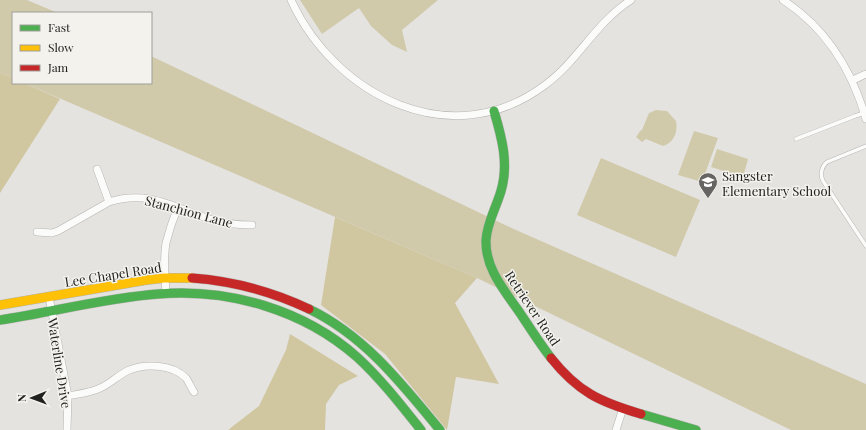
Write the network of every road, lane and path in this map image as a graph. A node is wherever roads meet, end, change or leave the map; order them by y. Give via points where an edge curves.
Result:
1 (291, 0) edge
2 (631, 0) edge
3 (783, 0) edge
4 (866, 74) edge
5 (852, 80) junction
6 (494, 111) junction
7 (865, 116) edge
8 (796, 139) dead end
9 (866, 146) edge
10 (97, 169) dead end
11 (109, 202) junction
12 (178, 207) junction
13 (252, 225) dead end
14 (38, 232) dead end
15 (866, 246) edge
16 (165, 278) junction
17 (166, 293) junction
18 (49, 297) junction
19 (0, 305) edge
20 (52, 311) junction
21 (0, 320) edge
22 (194, 392) dead end
23 (68, 396) junction
24 (623, 408) junction
25 (67, 430) edge
26 (421, 430) edge
27 (440, 430) edge
28 (616, 430) edge
29 (696, 430) edge

1 - 6 street via 306,27 333,61 358,82 384,98 409,109 436,115 462,116
2 - 6 street via 604,22 563,70 546,85 513,104
3 - 5 street via 803,15 825,38
4 - 5 street
5 - 7 street
6 - 24 main road, Retriever Road via 504,146 505,164 502,190 487,231 487,252 492,270 563,373 588,394
7 - 8 lane via 855,116
9 - 15 lane via 827,162 823,165 821,174 822,180
10 - 11 street
11 - 12 street, Stanchion Lane via 145,198
11 - 14 street, Stanchion Lane via 58,231
12 - 13 street, Stanchion Lane via 220,222
12 - 16 street via 166,245
16 - 17 street
16 - 18 main road, Lee Chapel Road via 140,280
16 - 27 main road, Lee Chapel Road via 201,278 243,285 290,300 329,319 360,342 386,367
17 - 20 main road, Lee Chapel Road
17 - 26 main road, Lee Chapel Road via 206,294 250,302 283,312 315,328 360,360
18 - 19 main road, Lee Chapel Road
18 - 20 street, Waterline Drive
20 - 21 main road, Lee Chapel Road
20 - 23 street, Waterline Drive
22 - 23 street via 185,378 174,371 146,366 136,367 99,389
23 - 25 street, Waterline Drive
24 - 28 street
24 - 29 main road, Retriever Road

